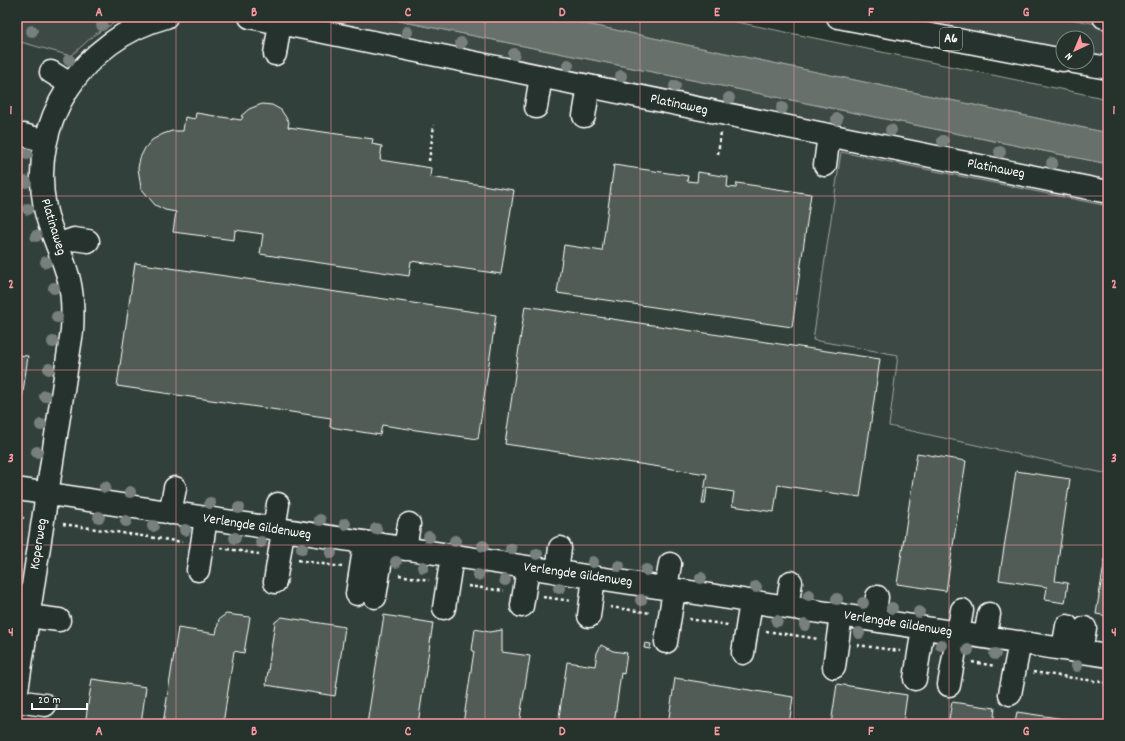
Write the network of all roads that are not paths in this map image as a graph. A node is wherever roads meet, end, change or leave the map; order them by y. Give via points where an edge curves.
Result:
1 (166, 17) edge
2 (250, 17) edge
3 (838, 17) edge
4 (1104, 17) edge
5 (1108, 18) edge
6 (280, 23) junction
7 (275, 54) dead end
8 (1055, 58) edge
9 (1095, 66) edge
10 (1108, 68) edge
11 (51, 72) dead end
12 (541, 76) junction
13 (70, 84) junction
14 (589, 86) junction
15 (536, 107) dead end
16 (584, 116) dead end
17 (24, 135) dead end
18 (829, 135) junction
19 (45, 141) junction
20 (825, 165) dead end
21 (1108, 192) edge
22 (88, 241) dead end
23 (57, 245) junction
24 (175, 488) dead end
25 (17, 489) edge
26 (47, 494) junction
27 (278, 504) dead end
28 (170, 513) junction
29 (206, 518) junction
30 (409, 524) dead end
31 (278, 530) junction
32 (374, 544) junction
33 (560, 548) dead end
34 (405, 549) junction
35 (452, 556) junction
36 (670, 564) dead end
37 (528, 568) junction
38 (198, 570) dead end
39 (557, 572) junction
40 (594, 577) junction
41 (275, 582) dead end
42 (791, 582) dead end
43 (670, 589) junction
44 (366, 596) dead end
45 (877, 597) dead end
46 (751, 602) junction
47 (522, 606) dead end
48 (787, 607) junction
49 (444, 608) dead end
50 (962, 610) dead end
51 (988, 614) dead end
52 (841, 615) junction
53 (589, 616) dead end
54 (59, 620) dead end
55 (874, 620) junction
56 (1076, 627) dead end
57 (923, 628) junction
58 (958, 633) junction
59 (985, 637) junction
60 (22, 640) edge
61 (666, 642) dead end
62 (1020, 642) junction
63 (1072, 650) junction
64 (743, 653) dead end
65 (1108, 656) edge
66 (834, 667) dead end
67 (915, 679) dead end
68 (949, 685) dead end
69 (17, 690) edge
70 (1010, 694) dead end
71 (17, 701) edge
72 (46, 705) dead end

1 - 13 main road, Platinaweg via 138,27 110,42 87,63
2 - 6 main road, Platinaweg
3 - 8 main road, A6
4 - 5 main road
6 - 7 main road
6 - 12 main road, Platinaweg
9 - 10 main road
11 - 13 main road
12 - 14 main road, Platinaweg
12 - 15 main road
13 - 19 main road, Platinaweg via 54,113
14 - 16 main road
14 - 18 main road, Platinaweg
17 - 19 main road
18 - 20 main road
18 - 21 main road, Platinaweg
19 - 23 main road, Platinaweg via 42,192 50,229
22 - 23 main road via 74,240
23 - 26 main road, Platinaweg via 72,297 72,331
24 - 28 main road
25 - 26 main road, Verlengde Gildenweg
26 - 28 main road, Verlengde Gildenweg
26 - 60 main road, Koperweg
27 - 31 main road
28 - 29 main road, Verlengde Gildenweg
29 - 31 main road, Verlengde Gildenweg
29 - 38 main road
30 - 34 main road
31 - 32 main road, Verlengde Gildenweg
31 - 41 main road
32 - 34 main road, Verlengde Gildenweg
32 - 44 main road
33 - 39 main road
34 - 35 main road, Verlengde Gildenweg
35 - 37 main road, Verlengde Gildenweg
35 - 49 main road
36 - 43 main road
37 - 39 main road, Verlengde Gildenweg
37 - 47 main road
39 - 40 main road, Verlengde Gildenweg
40 - 43 main road, Verlengde Gildenweg
40 - 53 main road
42 - 48 main road
43 - 46 main road, Verlengde Gildenweg
43 - 61 main road
45 - 55 main road
46 - 48 main road, Verlengde Gildenweg
46 - 64 main road
48 - 52 main road, Verlengde Gildenweg
50 - 58 main road
51 - 59 main road
52 - 55 main road, Verlengde Gildenweg
52 - 66 main road
54 - 60 main road
55 - 57 main road, Verlengde Gildenweg
56 - 63 main road
57 - 58 main road, Verlengde Gildenweg
57 - 67 main road
58 - 59 main road, Verlengde Gildenweg
58 - 68 main road
59 - 62 main road, Verlengde Gildenweg
60 - 69 main road, Koperweg
62 - 63 main road, Verlengde Gildenweg
62 - 70 main road
63 - 65 main road, Verlengde Gildenweg
71 - 72 main road

